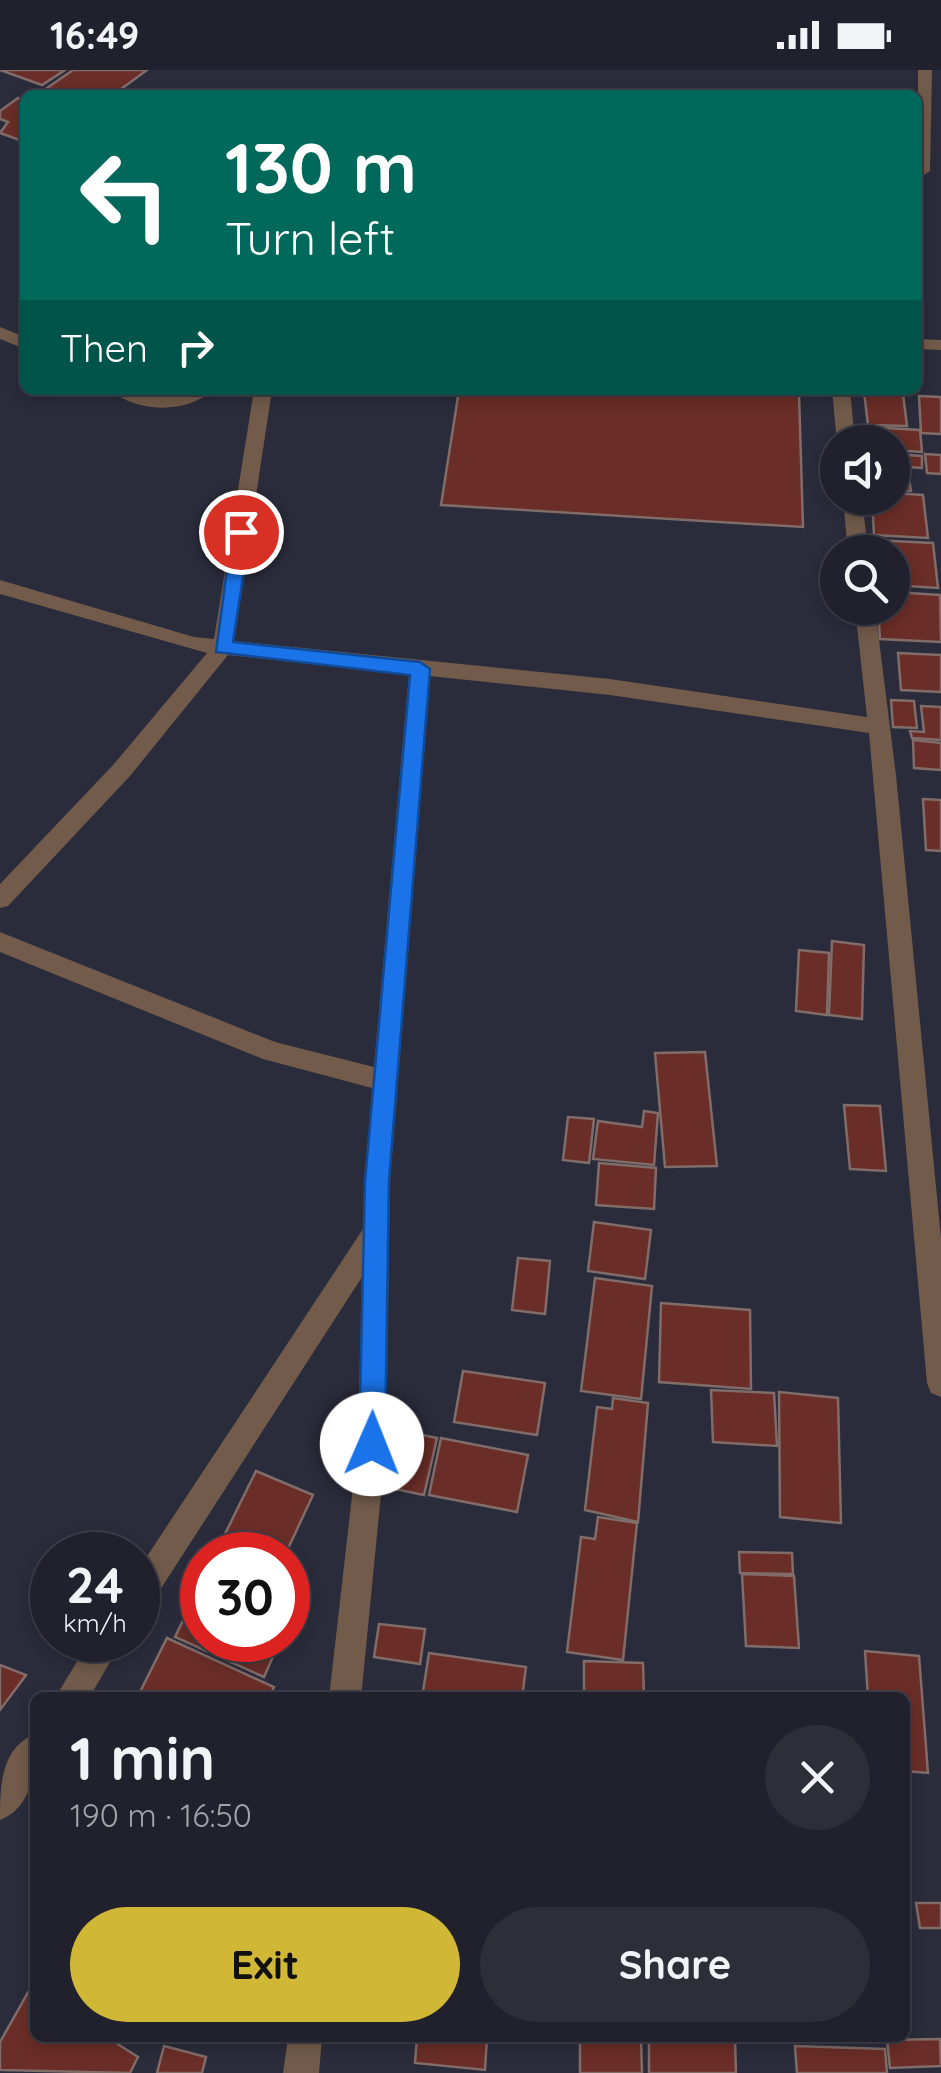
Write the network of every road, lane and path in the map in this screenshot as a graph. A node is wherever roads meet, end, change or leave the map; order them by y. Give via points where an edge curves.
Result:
1 (925, 70) edge
2 (922, 171) dead end
3 (133, 395) edge
4 (191, 395) edge
5 (262, 395) edge
6 (841, 395) edge
7 (844, 425) edge
8 (0, 587) edge
9 (866, 625) edge
10 (223, 647) junction
11 (420, 669) junction
12 (879, 727) junction
13 (0, 898) edge
14 (0, 942) edge
15 (385, 1080) junction
16 (376, 1232) junction
17 (941, 1383) edge
18 (160, 1562) edge
19 (94, 1662) edge
20 (74, 1692) edge
21 (345, 1692) edge
22 (30, 1758) edge
23 (0, 1804) edge
24 (305, 2042) edge
25 (301, 2073) edge

1 - 2 street
3 - 4 street via 155,403
5 - 10 street
6 - 7 street
8 - 10 street
9 - 12 street
10 - 11 street
10 - 13 street via 122,770
11 - 12 street
11 - 15 street
12 - 17 street
14 - 15 street via 272,1052
15 - 16 street
16 - 18 street
16 - 21 street via 372,1444
19 - 20 street
22 - 23 street
24 - 25 street

